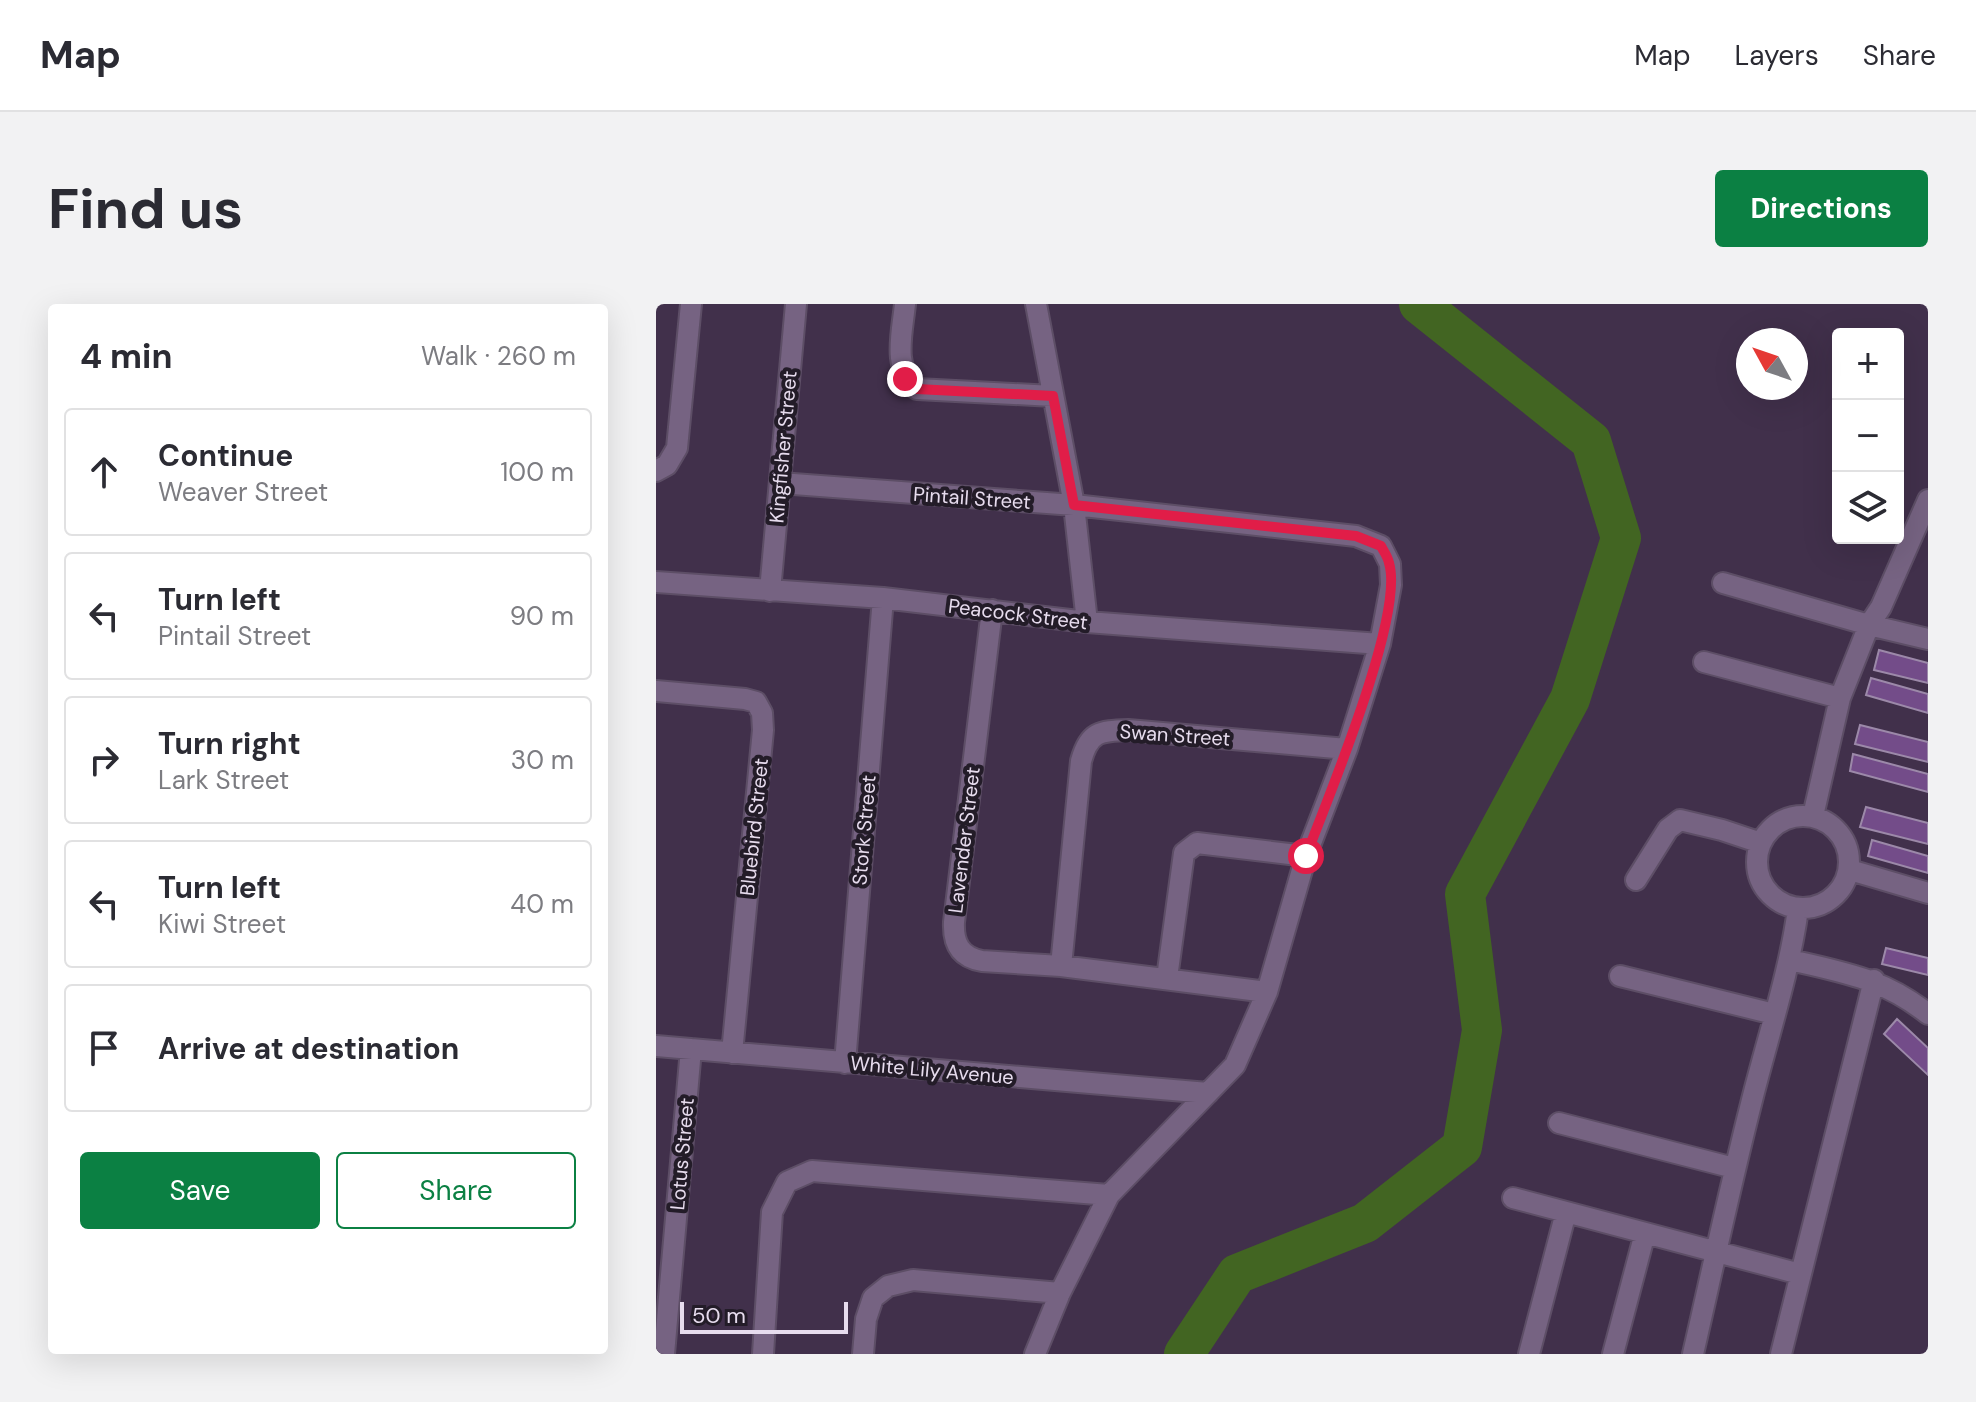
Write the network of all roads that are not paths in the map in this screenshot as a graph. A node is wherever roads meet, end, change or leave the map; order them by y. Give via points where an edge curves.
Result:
1 (691, 304) edge
2 (796, 304) edge
3 (905, 304) edge
4 (1036, 304) edge
5 (1053, 396) junction
6 (656, 471) edge
7 (780, 483) junction
8 (1928, 500) edge
9 (1074, 505) junction
10 (656, 582) edge
11 (1723, 583) dead end
12 (770, 591) junction
13 (883, 598) junction
14 (992, 610) junction
15 (1087, 622) junction
16 (1869, 625) junction
17 (1928, 639) edge
18 (1380, 644) junction
19 (1704, 662) dead end
20 (656, 691) edge
21 (1840, 698) junction
22 (1347, 749) junction
23 (1813, 816) junction
24 (1761, 843) junction
25 (1306, 856) junction
26 (1850, 870) junction
27 (1636, 880) dead end
28 (1928, 893) edge
29 (1798, 909) junction
30 (1791, 960) junction
31 (1061, 966) junction
32 (1620, 976) dead end
33 (1167, 978) junction
34 (1874, 980) junction
35 (1267, 992) junction
36 (1774, 1014) junction
37 (1928, 1014) edge
38 (656, 1046) edge
39 (691, 1049) junction
40 (732, 1053) junction
41 (845, 1063) junction
42 (1208, 1093) junction
43 (1559, 1123) dead end
44 (1734, 1168) junction
45 (1109, 1195) junction
46 (1513, 1198) dead end
47 (1566, 1212) junction
48 (1645, 1233) junction
49 (1716, 1252) junction
50 (1800, 1274) junction
51 (1060, 1293) junction
52 (664, 1354) edge
53 (763, 1354) edge
54 (863, 1354) edge
55 (1035, 1354) edge
56 (1529, 1354) edge
57 (1613, 1354) edge
58 (1693, 1354) edge
59 (1781, 1354) edge

1 - 6 street via 677,448 667,465
2 - 7 street, Kingfisher Street
3 - 5 street via 899,358 905,379 917,389
4 - 5 street
5 - 9 street
7 - 9 street, Pintail Street
7 - 12 street, Kingfisher Street
8 - 16 street
9 - 15 street
9 - 18 street, Pintail Street via 1356,536 1381,546 1390,564 1391,585
10 - 12 street, Peacock Street
11 - 16 street
12 - 13 street, Peacock Street
13 - 14 street, Peacock Street
13 - 41 street, Stork Street
14 - 15 street, Peacock Street
14 - 31 street, Lavender Street via 953,934 969,959
15 - 18 street, Peacock Street
16 - 17 street
16 - 21 street
18 - 22 street
19 - 21 street
20 - 40 street, Bluebird Street via 745,699 756,702 762,713
21 - 23 street
22 - 25 street
22 - 31 street, Swan Street via 1128,730 1094,735 1081,761
23 - 24 street via 1792,817 1774,826
23 - 26 street via 1834,827 1848,846
24 - 27 street via 1680,820 1668,829
24 - 29 street via 1757,864 1763,885 1778,901
25 - 33 street via 1197,843 1184,853
25 - 35 street
26 - 28 street
26 - 29 street via 1831,900
29 - 30 street
30 - 34 street
30 - 36 street
31 - 33 street, Lavender Street
32 - 36 street
33 - 35 street, Lavender Street
34 - 37 street
34 - 50 street
35 - 42 street via 1235,1065
36 - 44 street
38 - 39 street, White Lily Avenue
39 - 40 street, White Lily Avenue
39 - 52 street, Lotus Street
40 - 41 street, White Lily Avenue
41 - 42 street, White Lily Avenue
42 - 45 street
43 - 44 street
44 - 49 street
45 - 51 street
45 - 53 street via 812,1171 799,1176 787,1182 772,1212
46 - 47 street
47 - 48 street
47 - 56 street
48 - 49 street
48 - 57 street
49 - 50 street
49 - 58 street
50 - 59 street
51 - 54 street via 913,1280 888,1286 873,1298
51 - 55 street

